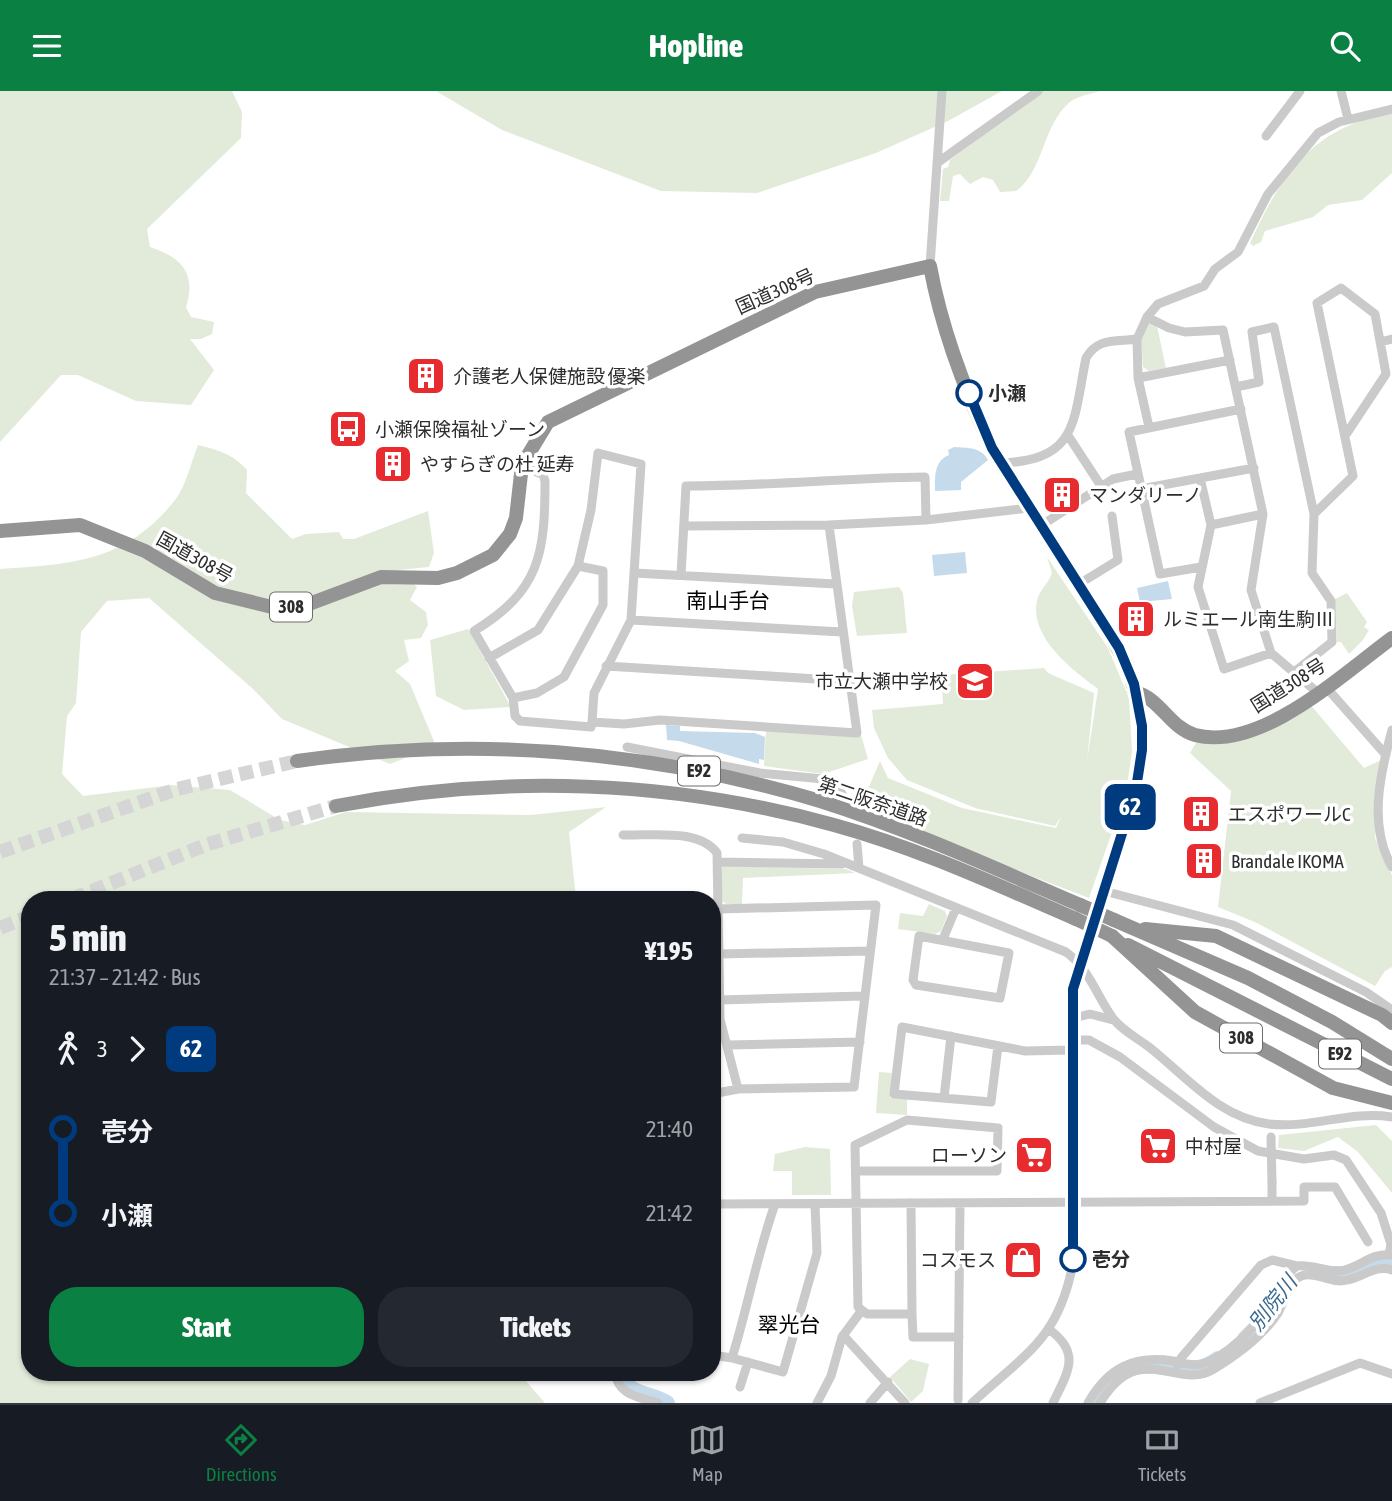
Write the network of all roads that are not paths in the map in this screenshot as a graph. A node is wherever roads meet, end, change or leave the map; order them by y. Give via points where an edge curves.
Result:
1 (942, 91) edge
2 (1038, 91) edge
3 (1300, 91) edge
4 (1342, 91) edge
5 (1392, 109) edge
6 (1348, 119) junction
7 (1266, 136) dead end
8 (937, 163) junction
9 (930, 266) junction
10 (1147, 317) junction
11 (1137, 339) junction
12 (1392, 339) edge
13 (1380, 342) junction
14 (1230, 359) junction
15 (1138, 378) junction
16 (1236, 387) junction
17 (1241, 409) junction
18 (1149, 427) junction
19 (1345, 436) junction
20 (1069, 437) junction
21 (1001, 463) junction
22 (522, 465) junction
23 (1254, 468) junction
24 (1136, 474) junction
25 (1200, 478) junction
26 (1101, 486) junction
27 (1141, 489) junction
28 (1029, 508) junction
29 (1263, 514) junction
30 (1314, 514) junction
31 (1112, 516) dead end
32 (926, 520) junction
33 (829, 525) junction
34 (1211, 525) junction
35 (684, 526) junction
36 (1041, 526) junction
37 (0, 531) edge
38 (578, 566) junction
39 (1201, 567) junction
40 (634, 573) junction
41 (681, 575) junction
42 (1079, 584) junction
43 (835, 585) junction
44 (1291, 618) dead end
45 (631, 620) junction
46 (1263, 627) junction
47 (842, 632) junction
48 (1392, 638) edge
49 (1271, 653) junction
50 (489, 657) junction
51 (606, 667) junction
52 (1293, 673) junction
53 (849, 681) junction
54 (1321, 689) junction
55 (1135, 692) junction
56 (513, 698) junction
57 (592, 722) junction
58 (1392, 730) edge
59 (627, 747) dead end
60 (1388, 750) edge
61 (297, 761) tunnel mouth
62 (336, 806) tunnel mouth
63 (849, 806) dead end
64 (624, 835) dead end
65 (742, 838) dead end
66 (856, 844) dead end
67 (717, 862) junction
68 (849, 864) junction
69 (1392, 867) edge
70 (859, 868) junction
71 (718, 891) edge
72 (1104, 891) junction
73 (956, 908) junction
74 (721, 909) edge
75 (1078, 912) junction
76 (1129, 927) junction
77 (1112, 936) junction
78 (943, 939) junction
79 (870, 951) junction
80 (721, 954) edge
81 (1080, 962) junction
82 (863, 996) junction
83 (721, 1000) edge
84 (1392, 1010) edge
85 (1113, 1020) junction
86 (721, 1022) edge
87 (1392, 1023) edge
88 (1072, 1026) junction
89 (951, 1036) junction
90 (860, 1042) junction
91 (728, 1045) junction
92 (1072, 1045) junction
93 (998, 1046) junction
94 (1392, 1059) edge
95 (1392, 1079) edge
96 (738, 1089) junction
97 (721, 1092) edge
98 (944, 1098) junction
99 (1392, 1103) edge
100 (1392, 1117) edge
101 (1271, 1124) junction
102 (856, 1171) junction
103 (1272, 1200) junction
104 (1074, 1202) junction
105 (857, 1203) junction
106 (911, 1203) junction
107 (960, 1203) junction
108 (721, 1204) edge
109 (775, 1205) junction
110 (815, 1205) junction
111 (1368, 1242) dead end
112 (1391, 1255) edge
113 (1297, 1266) junction
114 (1392, 1270) edge
115 (862, 1310) junction
116 (912, 1314) junction
117 (1050, 1329) junction
118 (843, 1335) junction
119 (959, 1337) junction
120 (721, 1356) edge
121 (732, 1358) junction
122 (748, 1362) junction
123 (1177, 1366) junction
124 (1392, 1374) edge
125 (617, 1381) edge
126 (888, 1382) junction
127 (740, 1387) dead end
128 (958, 1399) dead end
129 (658, 1403) edge
130 (817, 1403) edge
131 (870, 1403) edge
132 (905, 1403) edge
133 (972, 1403) edge
134 (1053, 1403) edge
135 (1088, 1403) edge
136 (1100, 1403) edge
137 (1260, 1403) edge

1 - 8 street
2 - 8 street
3 - 7 street
4 - 6 street
5 - 6 street
6 - 10 street via 1318,133 1283,173 1238,252 1215,269 1204,286 1158,304
8 - 9 street
9 - 21 highway via 977,417
9 - 22 highway, 国道308号 / 308 via 814,292 565,413 548,422
10 - 11 street
10 - 14 street via 1185,333 1223,330
11 - 15 street
11 - 20 street via 1093,346 1086,358
12 - 13 street
13 - 19 street via 1386,375
13 - 19 street via 1375,314 1348,291 1341,288 1317,303
14 - 15 street
14 - 16 street
15 - 18 street
16 - 17 street
16 - 30 street via 1259,382 1252,333 1274,327
17 - 18 street
17 - 23 street
18 - 24 street via 1129,432
19 - 30 street via 1353,476
20 - 21 street via 1044,459
20 - 26 street
21 - 28 highway
22 - 37 highway, 国道308号 / 308 via 518,509 510,534 485,560 438,578 372,579 299,607 263,606 223,596 145,551 80,526
22 - 50 street via 543,475 545,481 540,555 520,596 502,615 474,631
23 - 25 street
23 - 29 street
24 - 26 street
24 - 27 street
25 - 27 street
25 - 34 street
26 - 36 street
27 - 39 street via 1160,573
28 - 32 street
28 - 36 highway
29 - 34 street
29 - 46 street via 1250,584
30 - 52 street via 1312,573 1331,601 1332,642
31 - 42 street via 1118,560
32 - 33 street
32 - 35 street via 925,477 828,478 753,486 686,486
33 - 35 street
33 - 43 street
34 - 39 street
35 - 41 street
36 - 42 highway
38 - 40 street via 592,510 598,453 642,464
38 - 50 street via 538,630
38 - 56 street via 603,571 603,605 564,677 537,693
39 - 49 street via 1199,595 1223,669
40 - 41 street
40 - 45 street
41 - 43 street
42 - 55 highway via 1119,648
43 - 47 street
44 - 46 street
45 - 47 street
45 - 51 street
46 - 49 street
47 - 53 street
48 - 54 highway, 国道308号
49 - 52 street
50 - 56 street
51 - 53 street
51 - 57 street via 594,693
52 - 54 street
53 - 57 street via 856,733 660,720
54 - 55 highway, 国道308号 via 1268,724 1212,739 1178,727 1156,704
54 - 60 street
55 - 72 street via 1142,726 1140,771
56 - 57 street via 520,722 591,727
58 - 60 street
59 - 63 street via 760,773 834,781
60 - 69 street via 1378,825
61 - 75 highway, 第二阪奈道路 / E92 via 409,749 492,748 591,754 693,770 821,802 912,834
62 - 75 highway, 第二阪奈道路 / E92 via 435,791 519,785 650,790 713,798 835,825
64 - 67 street via 702,841 717,853
65 - 68 street via 783,842
66 - 70 street
67 - 68 street
67 - 71 street
68 - 70 street
70 - 73 street
72 - 81 street
72 - 84 street via 1233,925 1366,992
73 - 78 street
73 - 81 street via 1066,951
74 - 79 street via 876,905
75 - 76 highway, 第二阪奈道路 / E92, bridge
75 - 77 highway, 第二阪奈道路 / E92, bridge
76 - 87 highway via 1216,936
76 - 94 highway, 第二阪奈道路 / E92 via 1248,978
77 - 95 highway, 第二阪奈道路 / E92
77 - 99 highway, 308 via 1195,1012 1333,1089
78 - 78 street via 1009,953 1000,998 916,985 919,936
79 - 80 street
79 - 82 street
81 - 85 street
81 - 88 street via 1073,989
82 - 83 street
82 - 90 street
85 - 88 street via 1090,1014 1078,1017
85 - 101 street via 1218,1105
86 - 91 street
88 - 92 street
89 - 93 street
89 - 98 street
89 - 98 street via 902,1027 894,1094
90 - 91 street
90 - 96 street via 854,1087
91 - 96 street
92 - 93 street via 1025,1051
92 - 104 street
92 - 112 street via 1089,1040 1120,1057 1214,1127 1258,1151 1304,1159 1334,1155 1346,1160 1381,1213
93 - 98 street via 992,1102
96 - 97 street
100 - 101 street
101 - 103 street, bridge
102 - 102 street via 997,1171 998,1128 907,1120 855,1145
102 - 105 street
103 - 104 street
103 - 111 street via 1304,1201 1304,1187 1335,1187
104 - 107 street
104 - 117 street via 1070,1280 1060,1314
105 - 106 street
105 - 110 street
105 - 115 street via 858,1307
106 - 107 street
106 - 116 street
107 - 119 street
108 - 109 street
109 - 110 street
109 - 121 street via 757,1255
110 - 122 street via 817,1253 783,1372
112 - 113 street via 1377,1255 1336,1271
113 - 123 street via 1284,1277 1267,1309 1245,1334 1208,1362
113 - 123 street via 1272,1260 1261,1265
114 - 123 street via 1382,1266 1343,1281 1305,1275 1296,1279 1278,1312 1252,1342 1206,1374
115 - 116 street via 867,1314
115 - 118 street
116 - 119 street via 913,1337
117 - 133 street
117 - 134 street via 1068,1348 1071,1363
118 - 126 street
118 - 130 street
119 - 128 street
120 - 121 street
121 - 122 street
122 - 127 street
123 - 135 street via 1146,1358 1117,1369
123 - 136 street via 1139,1369 1114,1384
124 - 137 street via 1360,1363
125 - 129 street via 627,1393
126 - 131 street
126 - 132 street

